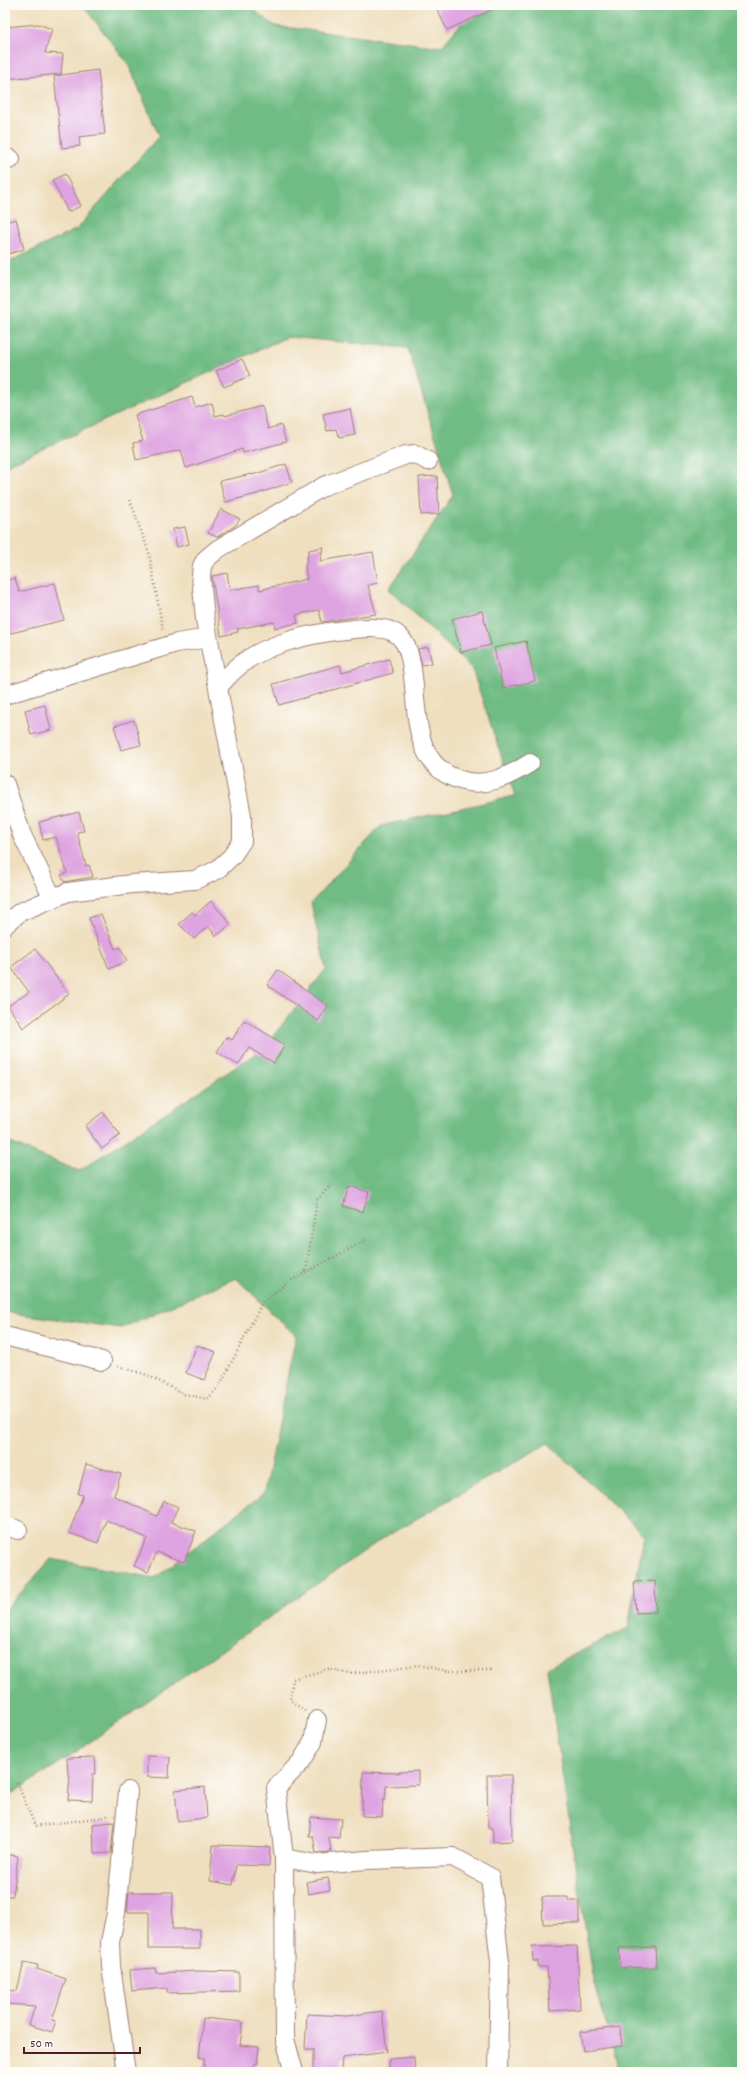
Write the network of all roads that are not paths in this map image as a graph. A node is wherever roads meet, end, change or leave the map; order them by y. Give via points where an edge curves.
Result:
1 (428, 460) dead end
2 (208, 638) junction
3 (218, 687) junction
4 (5, 695) edge
5 (530, 763) dead end
6 (5, 784) edge
7 (53, 899) junction
8 (5, 925) edge
9 (5, 1336) edge
10 (102, 1361) road end
11 (317, 1720) road end
12 (127, 1800) road end
13 (284, 1858) junction
14 (126, 2072) edge
15 (294, 2072) edge
16 (498, 2072) edge

1 - 2 street via 415,454 406,455 324,486 218,549 202,566
2 - 3 street
2 - 4 street via 165,647
3 - 5 street via 240,665 273,646 307,635 361,628 393,631 399,635 408,651 421,738 426,754 433,764 454,778 476,784 500,779
3 - 7 street via 242,816 242,841 232,856 217,870 195,880 68,892
6 - 7 street via 22,835
7 - 8 street via 20,912
9 - 10 street
11 - 13 street via 313,1742 301,1762 276,1788
12 - 14 street via 116,1913 110,1942 110,1966
13 - 15 street via 285,2039
13 - 16 street via 317,1864 453,1857 490,1877 500,1962

